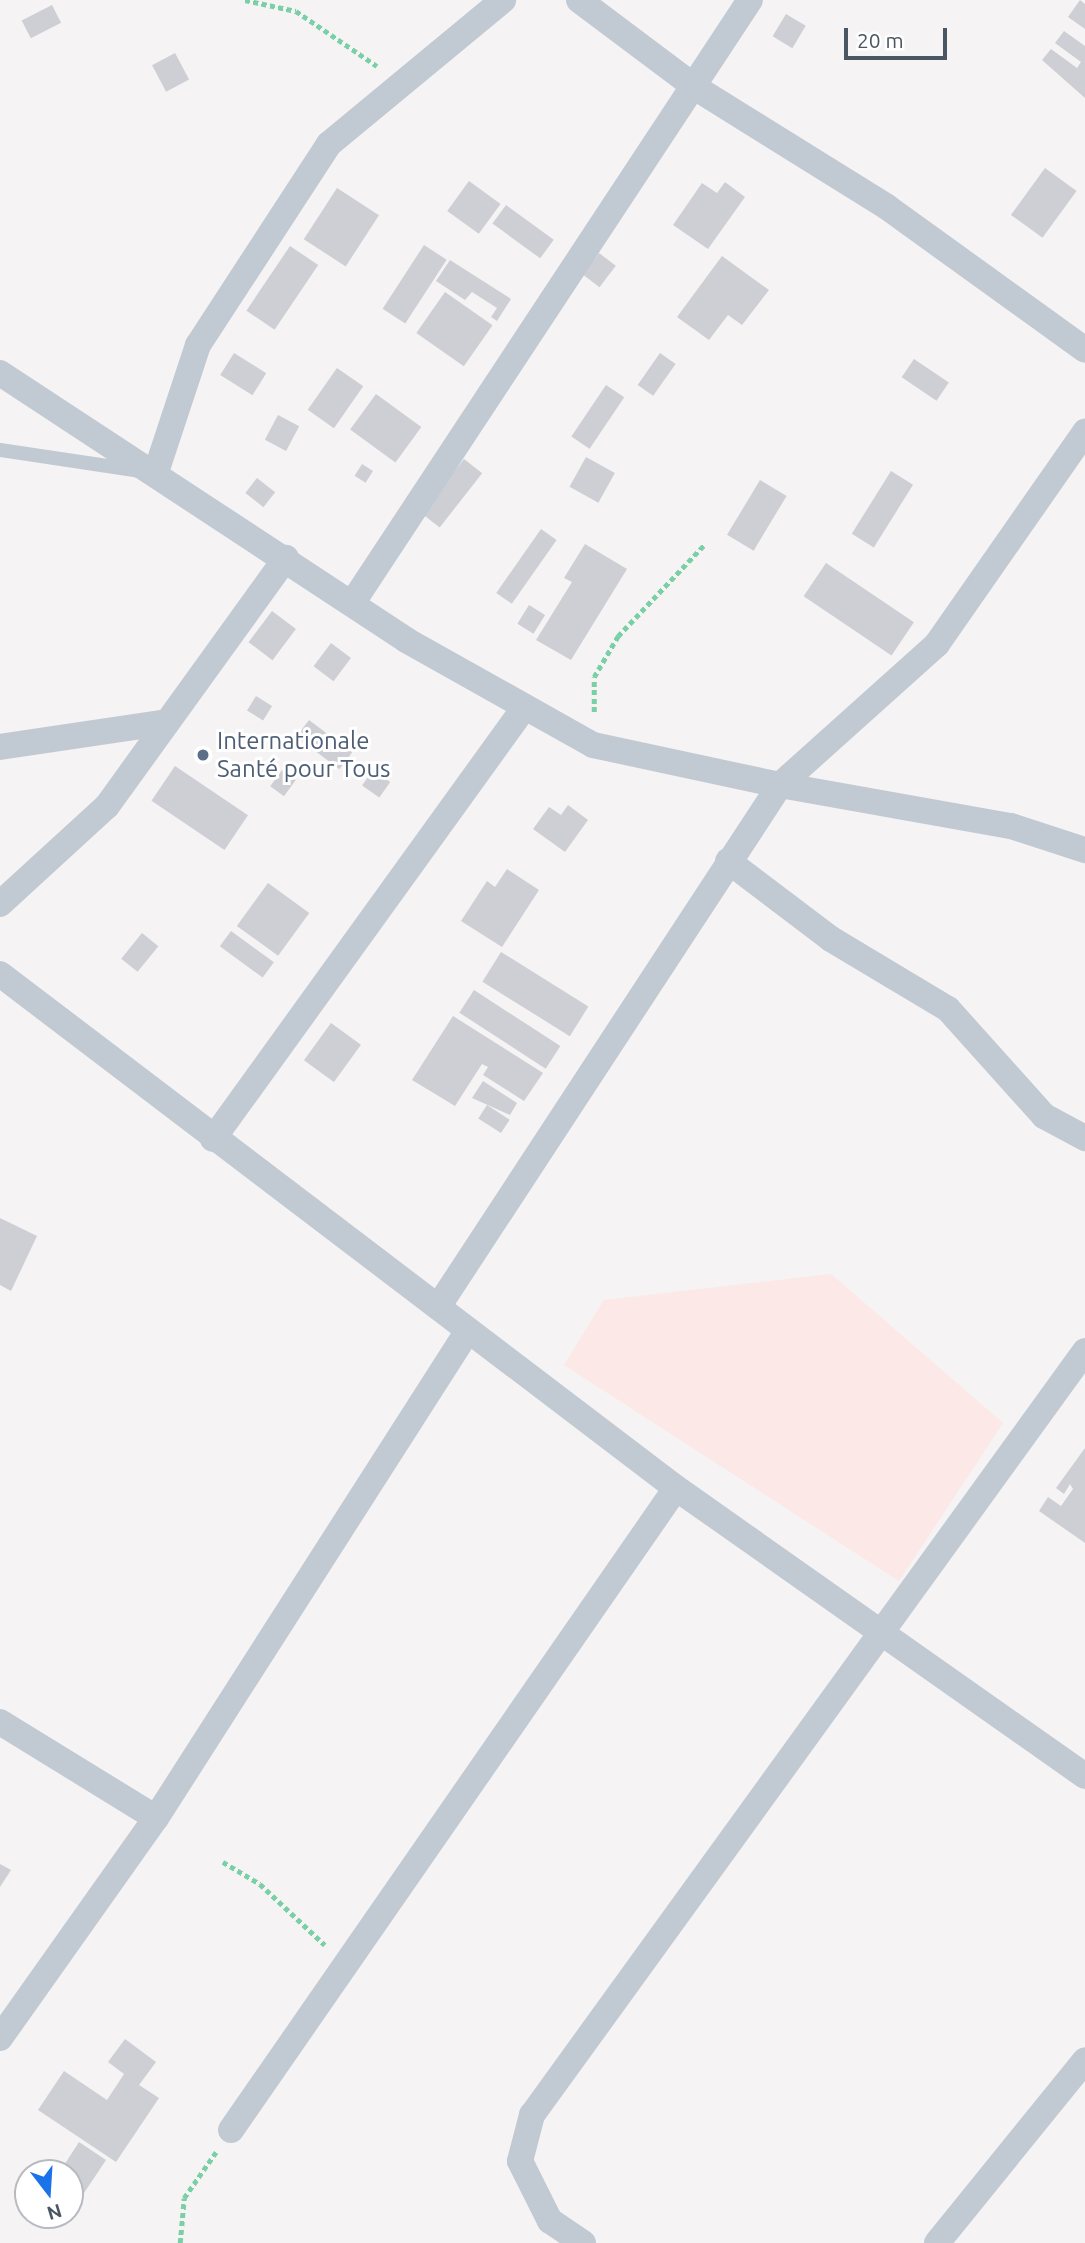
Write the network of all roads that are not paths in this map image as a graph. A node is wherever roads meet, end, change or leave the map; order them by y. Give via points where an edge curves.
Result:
1 (503, 0) edge
2 (579, 0) edge
3 (750, 0) edge
4 (696, 88) junction
5 (1085, 350) edge
6 (0, 373) edge
7 (1085, 432) edge
8 (0, 450) edge
9 (156, 472) junction
10 (286, 558) junction
11 (353, 602) junction
12 (524, 708) junction
13 (167, 722) junction
14 (0, 747) edge
15 (780, 785) junction
16 (1085, 850) edge
17 (729, 861) junction
18 (0, 904) edge
19 (0, 974) edge
20 (1085, 1138) edge
21 (214, 1139) junction
22 (438, 1307) junction
23 (467, 1332) junction
24 (1085, 1351) edge
25 (676, 1488) junction
26 (881, 1635) junction
27 (0, 1722) edge
28 (1085, 1776) edge
29 (156, 1818) junction
30 (0, 2038) edge
31 (1085, 2060) edge
32 (231, 2130) road end
33 (583, 2243) edge
34 (937, 2243) edge

1 - 9 street via 329,144 198,345
2 - 4 street
3 - 4 street
4 - 5 street via 887,207
4 - 11 street
6 - 9 street
7 - 15 street via 936,644
8 - 9 lane via 124,474
9 - 10 street
10 - 11 street
10 - 13 street
11 - 12 street
12 - 15 street via 593,745
12 - 21 street
13 - 14 street
13 - 18 street via 107,806
15 - 16 street via 1011,826
15 - 17 street
17 - 20 street via 831,939 948,1009 1044,1116
17 - 22 street
19 - 21 street
21 - 22 street
22 - 23 street
23 - 25 street
23 - 29 street
24 - 26 street
25 - 26 street
25 - 32 street
26 - 28 street
26 - 33 street via 532,2115 520,2161 550,2221
27 - 29 street
29 - 30 street
31 - 34 street

